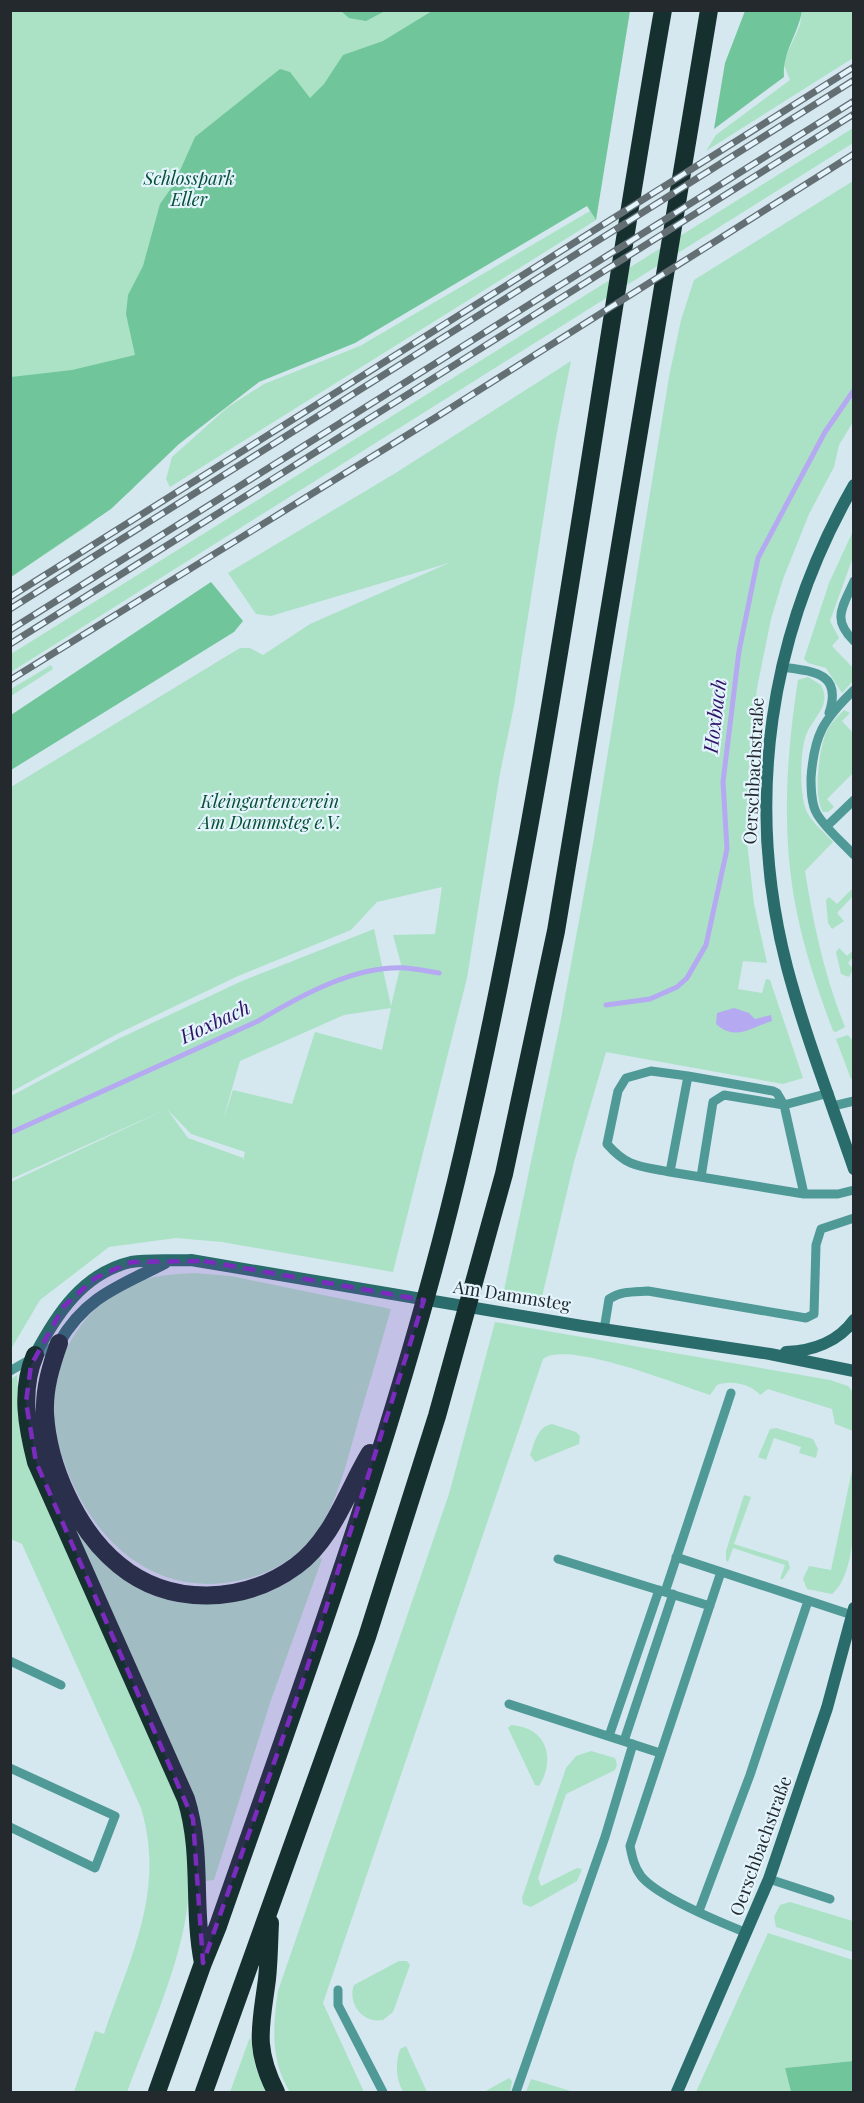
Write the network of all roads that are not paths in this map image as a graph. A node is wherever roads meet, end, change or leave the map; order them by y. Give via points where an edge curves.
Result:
1 (663, 10) edge
2 (709, 10) edge
3 (854, 485) edge
4 (854, 581) edge
5 (854, 641) edge
6 (781, 667) junction
7 (854, 690) edge
8 (828, 716) junction
9 (854, 800) edge
10 (827, 826) junction
11 (854, 855) edge
12 (688, 1076) junction
13 (829, 1093) junction
14 (854, 1101) edge
15 (784, 1105) junction
16 (833, 1106) junction
17 (854, 1169) edge
18 (670, 1172) junction
19 (701, 1178) junction
20 (854, 1190) edge
21 (804, 1194) junction
22 (854, 1218) edge
23 (165, 1263) junction
24 (854, 1320) edge
25 (604, 1330) junction
26 (59, 1343) junction
27 (770, 1354) junction
28 (35, 1355) junction
29 (10, 1371) edge
30 (854, 1371) edge
31 (731, 1394) dead end
32 (385, 1429) junction
33 (676, 1557) junction
34 (558, 1559) dead end
35 (721, 1572) junction
36 (666, 1592) junction
37 (808, 1601) junction
38 (710, 1606) junction
39 (853, 1611) edge
40 (10, 1661) edge
41 (61, 1685) dead end
42 (509, 1704) dead end
43 (609, 1736) junction
44 (628, 1742) junction
45 (660, 1753) junction
46 (10, 1768) edge
47 (10, 1827) edge
48 (769, 1879) junction
49 (830, 1899) dead end
50 (271, 1904) junction
51 (699, 1911) junction
52 (747, 1933) junction
53 (203, 1962) junction
54 (338, 1990) dead end
55 (676, 2091) edge
56 (158, 2092) edge
57 (204, 2092) edge
58 (276, 2092) edge
59 (383, 2092) edge
60 (516, 2092) edge

1 - 32 highway via 519,877 462,1156
2 - 50 highway via 556,931 504,1174 464,1324 367,1637
3 - 6 main road, Oerschbachstraße via 816,558
4 - 5 lane via 840,624
6 - 8 lane via 822,675 829,682 834,691
6 - 13 main road, Oerschbachstraße via 771,716 766,813 771,889 787,968
7 - 8 lane
8 - 10 lane via 813,747 811,788 816,812
9 - 10 lane
10 - 11 lane
12 - 15 lane via 773,1091
12 - 18 lane
12 - 18 lane via 651,1071 626,1078 618,1091 607,1143 619,1158 636,1166
13 - 15 lane
13 - 16 main road, Oerschbachstraße
14 - 16 lane
15 - 19 lane via 718,1096 713,1102
15 - 21 lane
16 - 17 main road, Oerschbachstraße
18 - 19 lane
19 - 21 lane
20 - 21 lane
22 - 25 lane via 821,1229 816,1245 814,1314 806,1317 648,1291 618,1293 609,1299
23 - 25 main road, Am Dammsteg via 204,1262
23 - 26 main road, Am Dammsteg via 95,1300
23 - 28 main road, Am Dammsteg via 131,1262 95,1278 64,1306
24 - 27 main road via 830,1341 801,1352
25 - 27 main road, Am Dammsteg
26 - 28 lane, Am Dammsteg
26 - 32 highway via 49,1373 45,1413 54,1462 68,1494 80,1519 119,1566 172,1591 203,1597 233,1594 266,1585 295,1567 309,1556 339,1515
27 - 30 main road, Am Dammsteg
28 - 29 lane, Am Dammsteg
28 - 53 highway via 27,1379 26,1402 28,1433 36,1462 193,1819 199,1886 197,1932
31 - 33 lane
32 - 53 highway via 302,1684
33 - 35 lane
33 - 36 lane
34 - 36 lane
35 - 37 lane
35 - 38 lane
36 - 38 lane
36 - 43 lane
36 - 44 lane
37 - 39 lane
37 - 51 lane via 750,1775
38 - 45 lane
39 - 48 main road, Oerschbachstraße via 827,1708
40 - 41 lane
42 - 43 lane
43 - 44 lane
44 - 45 lane
44 - 60 lane via 605,1837
45 - 51 lane via 630,1845 633,1860 644,1879
46 - 47 lane via 115,1816 95,1868
48 - 49 lane
48 - 52 main road, Oerschbachstraße
50 - 57 highway
50 - 58 highway via 259,2038
51 - 52 lane
52 - 55 main road, Oerschbachstraße
53 - 56 highway
54 - 59 lane via 338,2005

